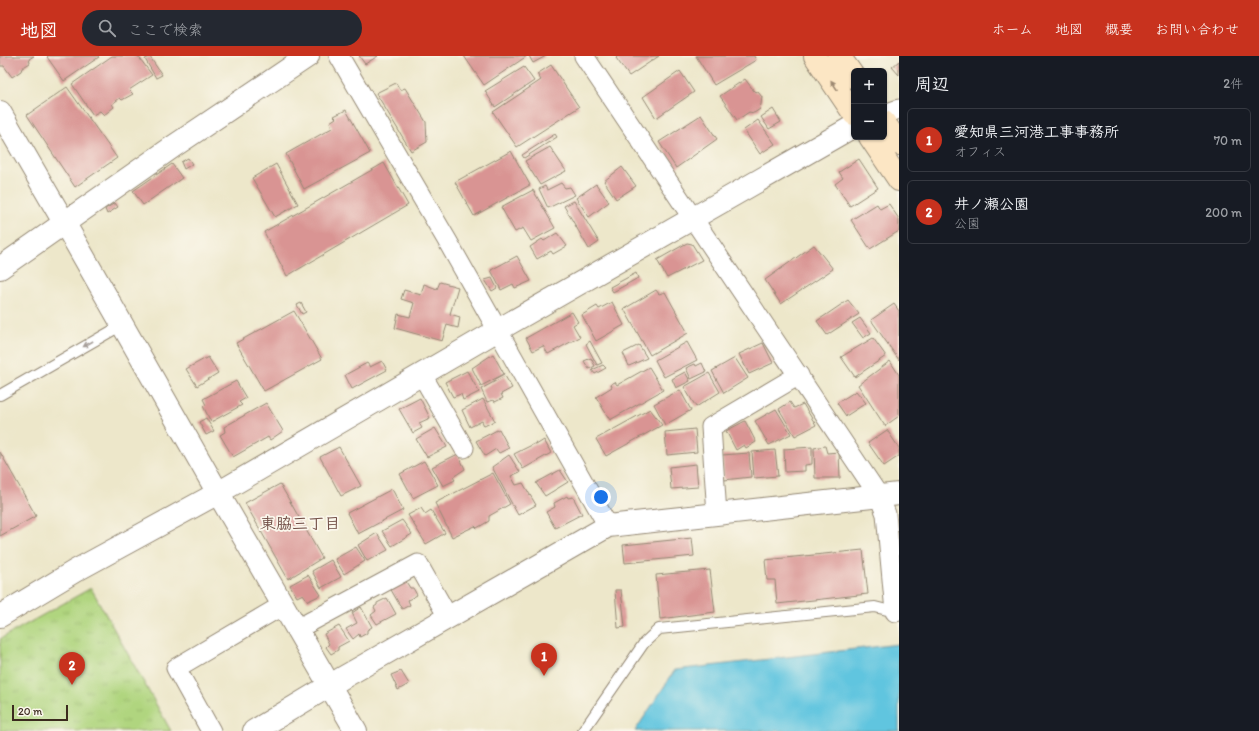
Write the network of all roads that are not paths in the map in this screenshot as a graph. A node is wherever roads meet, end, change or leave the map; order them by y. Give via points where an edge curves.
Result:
1 (308, 56) edge
2 (339, 56) edge
3 (584, 56) edge
4 (814, 56) edge
5 (840, 56) edge
6 (851, 72) edge
7 (899, 109) edge
8 (851, 110) edge
9 (0, 112) edge
10 (887, 113) edge
11 (887, 126) edge
12 (851, 128) edge
13 (872, 140) edge
14 (899, 144) edge
15 (899, 180) edge
16 (694, 218) junction
17 (65, 224) junction
18 (0, 268) edge
19 (122, 325) junction
20 (498, 330) junction
21 (422, 375) junction
22 (799, 375) junction
23 (0, 395) edge
24 (464, 448) dead end
25 (218, 493) junction
26 (889, 495) edge
27 (717, 514) junction
28 (608, 526) junction
29 (283, 605) junction
30 (897, 611) edge
31 (0, 616) edge
32 (448, 618) junction
33 (297, 629) junction
34 (330, 685) junction
35 (211, 731) edge
36 (254, 731) edge
37 (356, 731) edge
38 (583, 731) edge

1 - 17 street via 174,146
2 - 20 street
3 - 16 street
8 -> 4 main road
5 - 6 main road
7 - 10 street
9 - 17 street
11 - 14 main road
12 - 16 street
13 - 15 main road
16 - 20 street
16 - 22 street
17 - 18 street
17 - 19 street
19 -> 23 lane
19 - 25 street
20 - 21 street
20 - 28 street
21 - 24 street
21 - 25 street
22 - 26 street
22 - 27 street via 712,427
25 - 29 street
25 - 31 street via 75,571
26 - 27 street
26 - 30 street via 886,514
27 - 28 street
28 - 32 street
29 - 33 street
29 - 35 street via 176,668
30 - 38 lane via 875,607 659,629 644,644
32 - 33 street via 418,564
32 - 34 street
33 - 34 street
34 - 36 street
34 - 37 street

